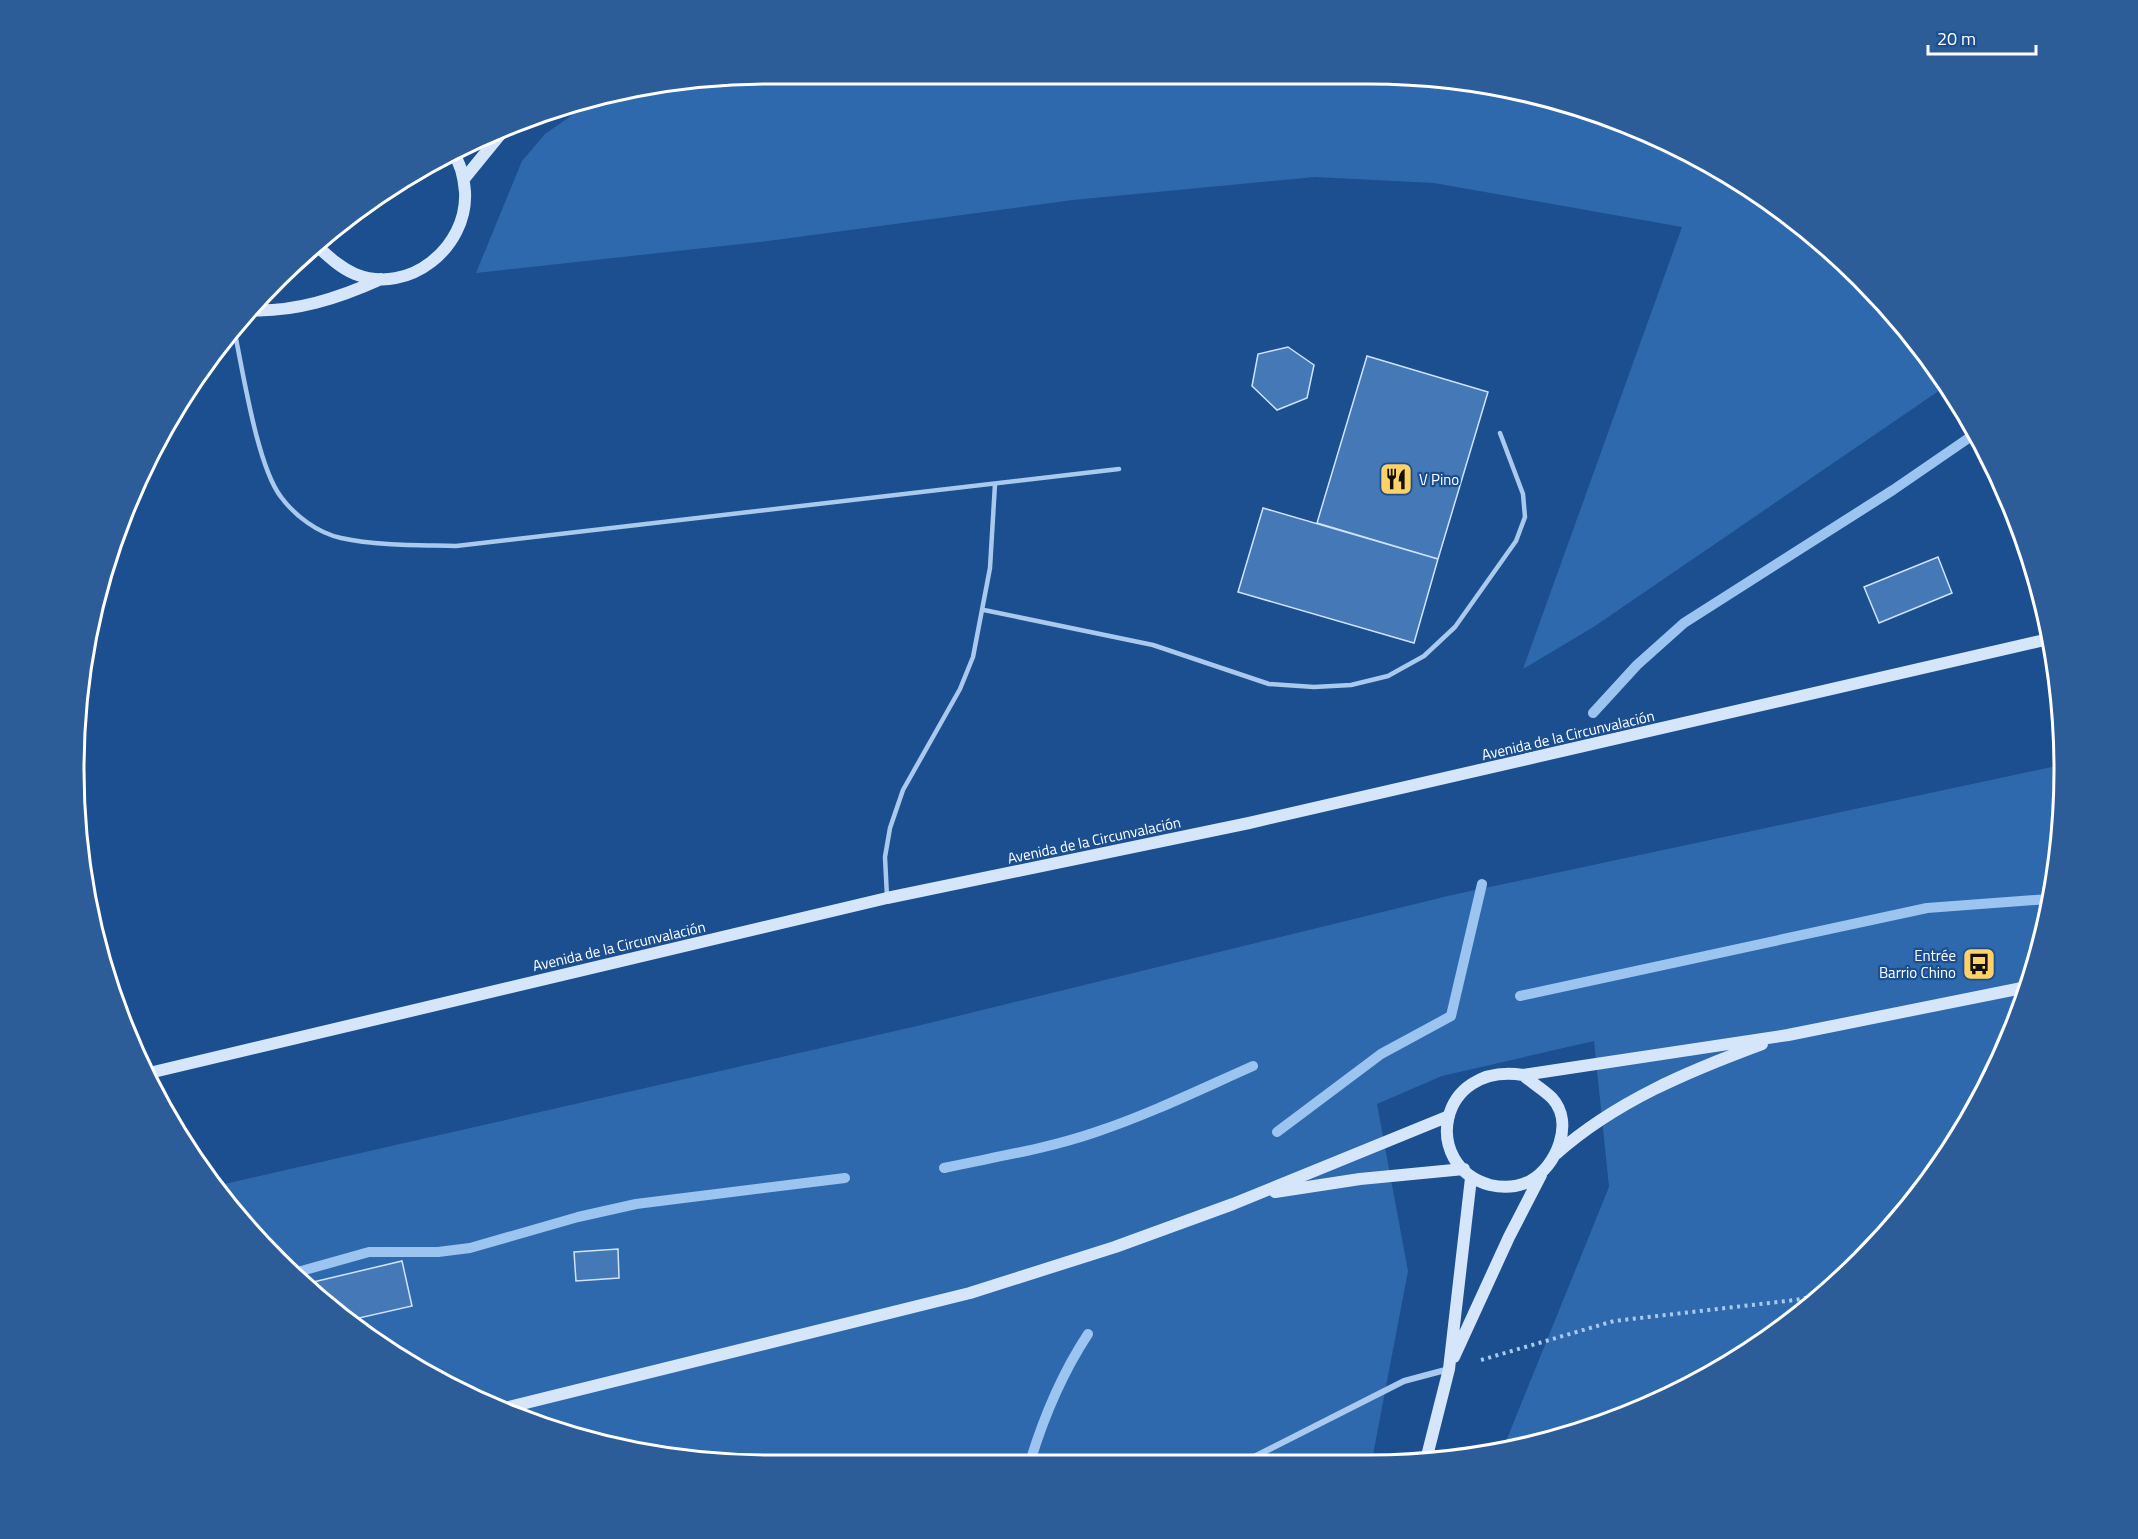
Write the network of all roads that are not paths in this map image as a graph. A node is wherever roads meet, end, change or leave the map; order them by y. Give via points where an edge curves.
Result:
1 (494, 142) edge
2 (456, 160) edge
3 (464, 178) junction
4 (322, 250) edge
5 (381, 279) junction
6 (263, 309) edge
7 (236, 339) edge
8 (1500, 433) dead end
9 (1119, 470) dead end
10 (995, 484) junction
11 (984, 610) junction
12 (2042, 641) edge
13 (887, 898) junction
14 (2018, 989) edge
15 (1788, 1035) junction
16 (154, 1072) edge
17 (1523, 1075) junction
18 (1449, 1116) junction
19 (1556, 1154) junction
20 (1468, 1173) junction
21 (1542, 1173) junction
22 (1253, 1195) junction
23 (1449, 1369) junction
24 (514, 1406) edge
25 (1428, 1452) edge
26 (1258, 1455) edge

1 - 3 street
2 - 3 street
3 - 5 street via 462,220 447,249 428,266 405,276
4 - 5 street via 336,264 357,275
5 - 6 street via 332,299
7 - 10 lane via 265,465 281,497 307,523 340,538 456,546
8 - 11 lane via 1523,494 1525,518 1516,541 1455,627 1424,656 1388,676 1351,686 1269,684 1153,645
9 - 10 lane
10 - 11 lane
11 - 13 lane via 973,657 960,689 900,799 885,857
12 - 13 street, Avenida de la Circunvalación via 1250,823
13 - 16 street, Avenida de la Circunvalación
14 - 15 street
15 - 17 street
15 - 19 street via 1644,1093
17 - 18 street via 1504,1072 1469,1084 1456,1099
17 - 19 street via 1553,1099 1561,1126
18 - 20 street via 1450,1148
18 - 22 street
19 - 21 street
20 - 21 street via 1497,1187 1529,1182
20 - 22 street via 1360,1179
20 - 23 street
21 - 23 street via 1504,1246
22 - 24 street via 1115,1246 970,1293
23 - 25 street
23 - 26 street via 1404,1381

